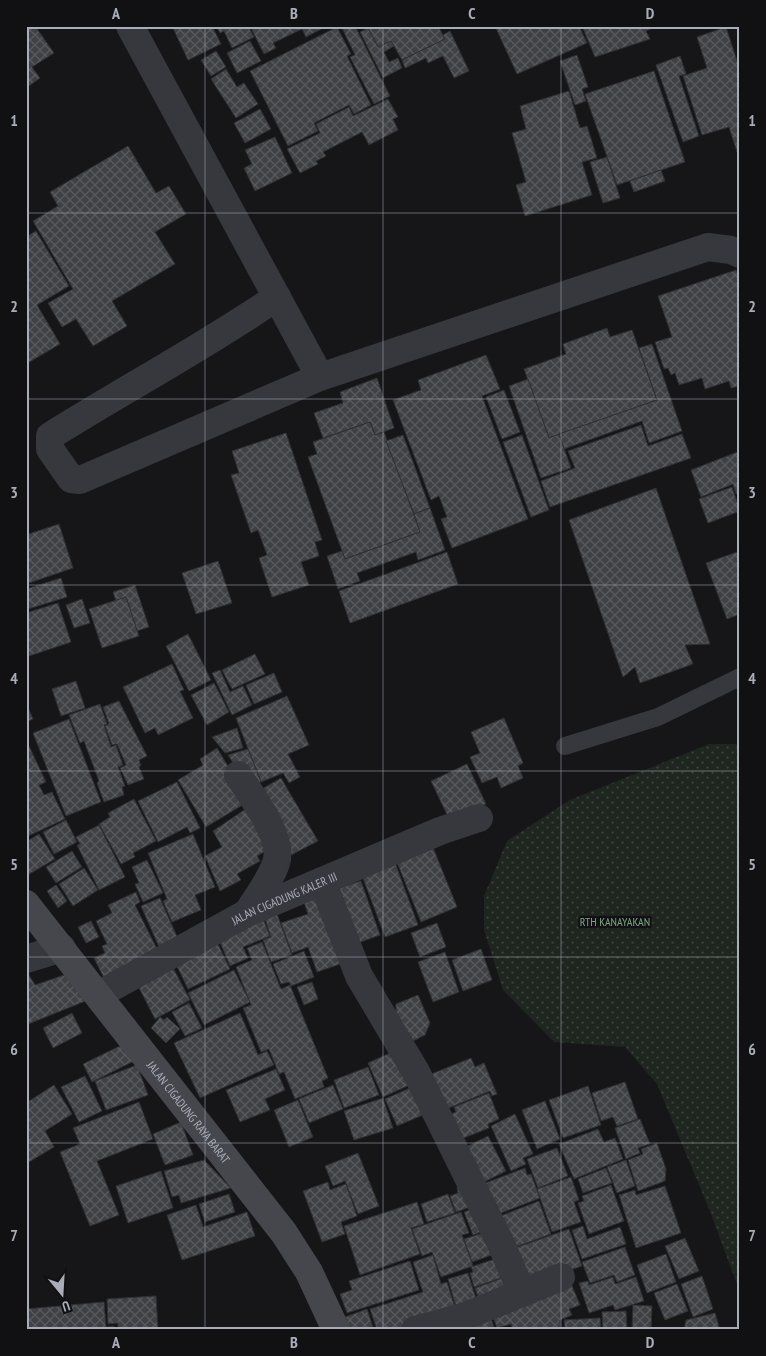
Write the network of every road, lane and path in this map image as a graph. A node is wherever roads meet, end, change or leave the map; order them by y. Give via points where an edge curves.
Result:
1 (130, 26) edge
2 (740, 254) edge
3 (277, 297) junction
4 (320, 377) junction
5 (740, 677) edge
6 (565, 746) dead end
7 (238, 775) dead end
8 (479, 818) dead end
9 (322, 881) junction
10 (26, 904) edge
11 (247, 913) junction
12 (62, 948) junction
13 (26, 959) edge
14 (98, 995) junction
15 (560, 1277) dead end
16 (522, 1293) junction
17 (336, 1330) edge
18 (416, 1330) edge

1 - 3 street
2 - 4 street via 708,247
3 - 4 street
3 - 4 street via 230,329 50,436 50,449 71,478 80,480
5 - 6 lane via 658,717
7 - 11 street via 272,830 278,848 276,863
8 - 9 street, JALAN CIGADUNG KALER III
9 - 11 street, JALAN CIGADUNG KALER III
9 - 16 street via 359,976 416,1072
10 - 12 street, JALAN CIGADUNG RAYA BARAT
11 - 14 street, JALAN CIGADUNG KALER III
12 - 13 street
12 - 14 street, JALAN CIGADUNG RAYA BARAT
14 - 17 street, JALAN CIGADUNG RAYA BARAT via 284,1233
15 - 16 street
16 - 18 street via 462,1317

